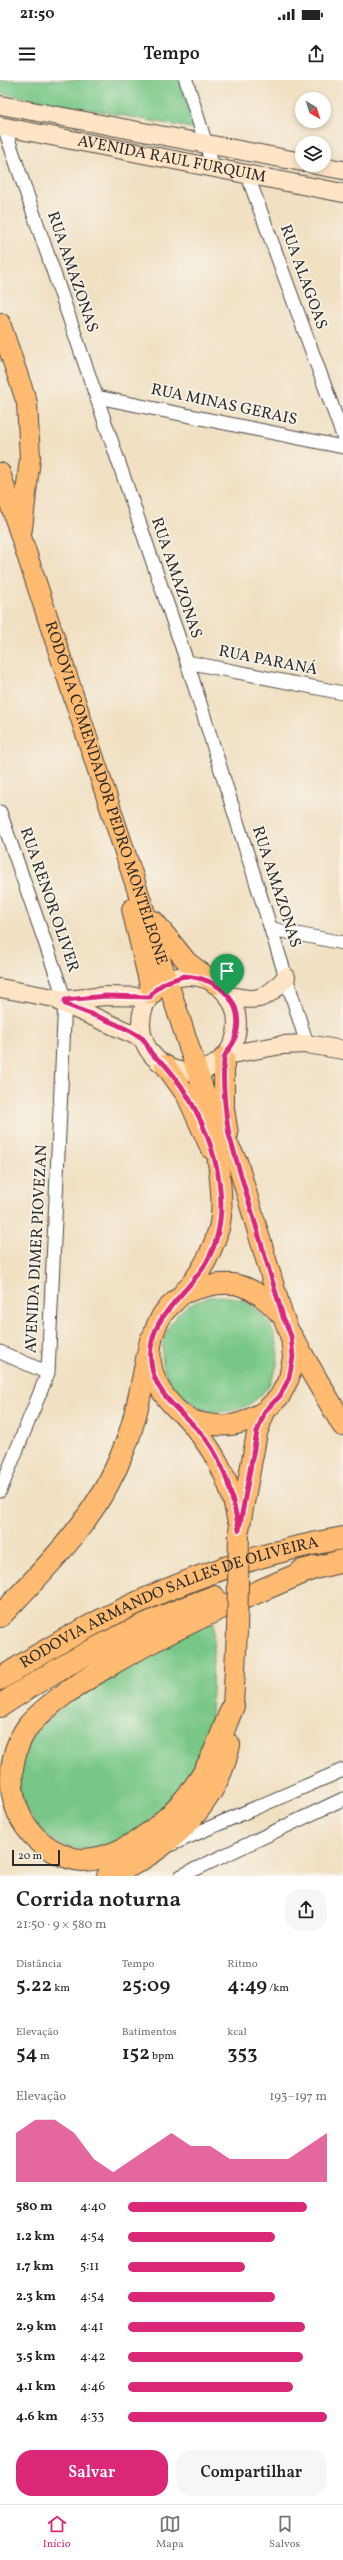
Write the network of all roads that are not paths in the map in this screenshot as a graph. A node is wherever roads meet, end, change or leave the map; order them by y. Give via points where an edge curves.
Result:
1 (186, 80) edge
2 (0, 105) edge
3 (2, 127) edge
4 (206, 144) junction
5 (295, 161) edge
6 (213, 167) junction
7 (331, 168) edge
8 (343, 170) edge
9 (247, 174) junction
10 (343, 193) edge
11 (0, 323) edge
12 (97, 397) junction
13 (343, 436) edge
14 (343, 447) edge
15 (0, 473) edge
16 (21, 535) junction
17 (186, 662) junction
18 (343, 693) edge
19 (109, 807) junction
20 (0, 812) edge
21 (139, 894) junction
22 (272, 929) junction
23 (343, 943) edge
24 (286, 977) junction
25 (168, 981) junction
26 (0, 988) edge
27 (222, 989) junction
28 (151, 996) junction
29 (60, 1000) junction
30 (144, 1039) junction
31 (307, 1044) junction
32 (343, 1050) edge
33 (225, 1056) junction
34 (165, 1065) junction
35 (197, 1071) junction
36 (214, 1119) junction
37 (237, 1161) junction
38 (217, 1167) junction
39 (183, 1294) junction
40 (283, 1317) junction
41 (291, 1336) junction
42 (151, 1340) junction
43 (0, 1352) edge
44 (48, 1373) junction
45 (265, 1411) junction
46 (185, 1416) junction
47 (343, 1425) edge
48 (0, 1491) edge
49 (239, 1533) junction
50 (343, 1538) edge
51 (343, 1561) edge
52 (316, 1567) junction
53 (0, 1616) edge
54 (0, 1679) edge
55 (0, 1706) edge
56 (233, 1706) junction
57 (343, 1770) edge
58 (343, 1799) edge
59 (156, 1851) junction
60 (108, 1876) edge
61 (181, 1876) edge

1 - 4 street
2 - 4 street, AVENIDA RAUL FURQUIM
3 - 6 street, AVENIDA RAUL FURQUIM
3 - 12 street, RUA AMAZONAS
4 - 5 street, AVENIDA RAUL FURQUIM
4 - 6 street
6 - 9 street, AVENIDA RAUL FURQUIM
7 - 8 street
9 - 10 street, AVENIDA RAUL FURQUIM
9 - 13 street, RUA ALAGOAS
11 - 16 main road, RODOVIA COMENDADOR PEDRO MONTELEONE via 27,403 30,458
12 - 14 street, RUA MINAS GERAIS
12 - 17 street, RUA AMAZONAS
15 - 16 main road, RODOVIA COMENDADOR PEDRO MONTELEONE
16 - 19 main road, RODOVIA COMENDADOR PEDRO MONTELEONE
17 - 18 street, RUA PARANÁ
17 - 22 street, RUA AMAZONAS
19 - 21 main road, RODOVIA COMENDADOR PEDRO MONTELEONE
19 - 28 main road
20 - 29 street, RUA RENOR OLIVER
21 - 25 main road, RODOVIA COMENDADOR PEDRO MONTELEONE
21 - 27 main road via 152,918 174,948 187,962
22 - 23 street
22 - 24 street, RUA AMAZONAS
24 - 27 street via 276,990 249,1001
24 - 31 street, RUA AMAZONAS
25 - 27 street via 189,976 200,977
25 - 28 street
25 - 35 main road, RODOVIA COMENDADOR PEDRO MONTELEONE
26 - 29 street
27 - 33 street via 235,1009 237,1025 234,1041
28 - 29 street
28 - 30 street via 144,1008 141,1024
29 - 30 street
29 - 44 street, AVENIDA DIMER PIOVEZAN
30 - 34 street via 152,1054
31 - 32 street
31 - 33 street via 282,1045
33 - 35 street via 213,1066
33 - 37 main road via 224,1109
34 - 35 street via 186,1072
34 - 38 main road via 187,1096 204,1131
35 - 36 main road, RODOVIA COMENDADOR PEDRO MONTELEONE
36 - 37 main road, RODOVIA COMENDADOR PEDRO MONTELEONE
36 - 38 main road, RODOVIA COMENDADOR PEDRO MONTELEONE
37 - 40 main road, RODOVIA COMENDADOR PEDRO MONTELEONE
38 - 39 main road, RODOVIA COMENDADOR PEDRO MONTELEONE via 222,1206 216,1238 206,1263
39 - 40 main road via 209,1284 238,1284 264,1296
39 - 42 main road, RODOVIA COMENDADOR PEDRO MONTELEONE via 162,1314
40 - 41 main road, RODOVIA COMENDADOR PEDRO MONTELEONE
41 - 45 main road, RODOVIA COMENDADOR PEDRO MONTELEONE via 293,1357 289,1378 280,1396
41 - 47 highway
42 - 46 main road via 150,1362 156,1383 168,1402
42 - 53 highway via 125,1449 103,1493 77,1532
43 - 44 street
44 - 48 street, AVENIDA DIMER PIOVEZAN
45 - 46 main road via 240,1423 212,1425
45 - 49 main road, RODOVIA COMENDADOR PEDRO MONTELEONE via 248,1470
46 - 49 main road via 206,1440 223,1468 234,1498
49 - 56 main road, RODOVIA COMENDADOR PEDRO MONTELEONE, bridge
50 - 54 highway, RODOVIA ARMANDO SALLES DE OLIVEIRA via 254,1559 183,1583 77,1632
51 - 52 highway, RODOVIA ARMANDO SALLES DE OLIVEIRA
52 - 55 highway, RODOVIA ARMANDO SALLES DE OLIVEIRA via 244,1586 174,1611 107,1642 42,1678
52 - 56 highway via 210,1612 139,1647 52,1703 28,1726 15,1744 8,1774 12,1806 38,1843 60,1855 82,1860 125,1848 151,1831 190,1793 210,1763
56 - 59 highway via 229,1750 214,1790 186,1824
57 - 59 street
58 - 61 street
59 - 60 highway

